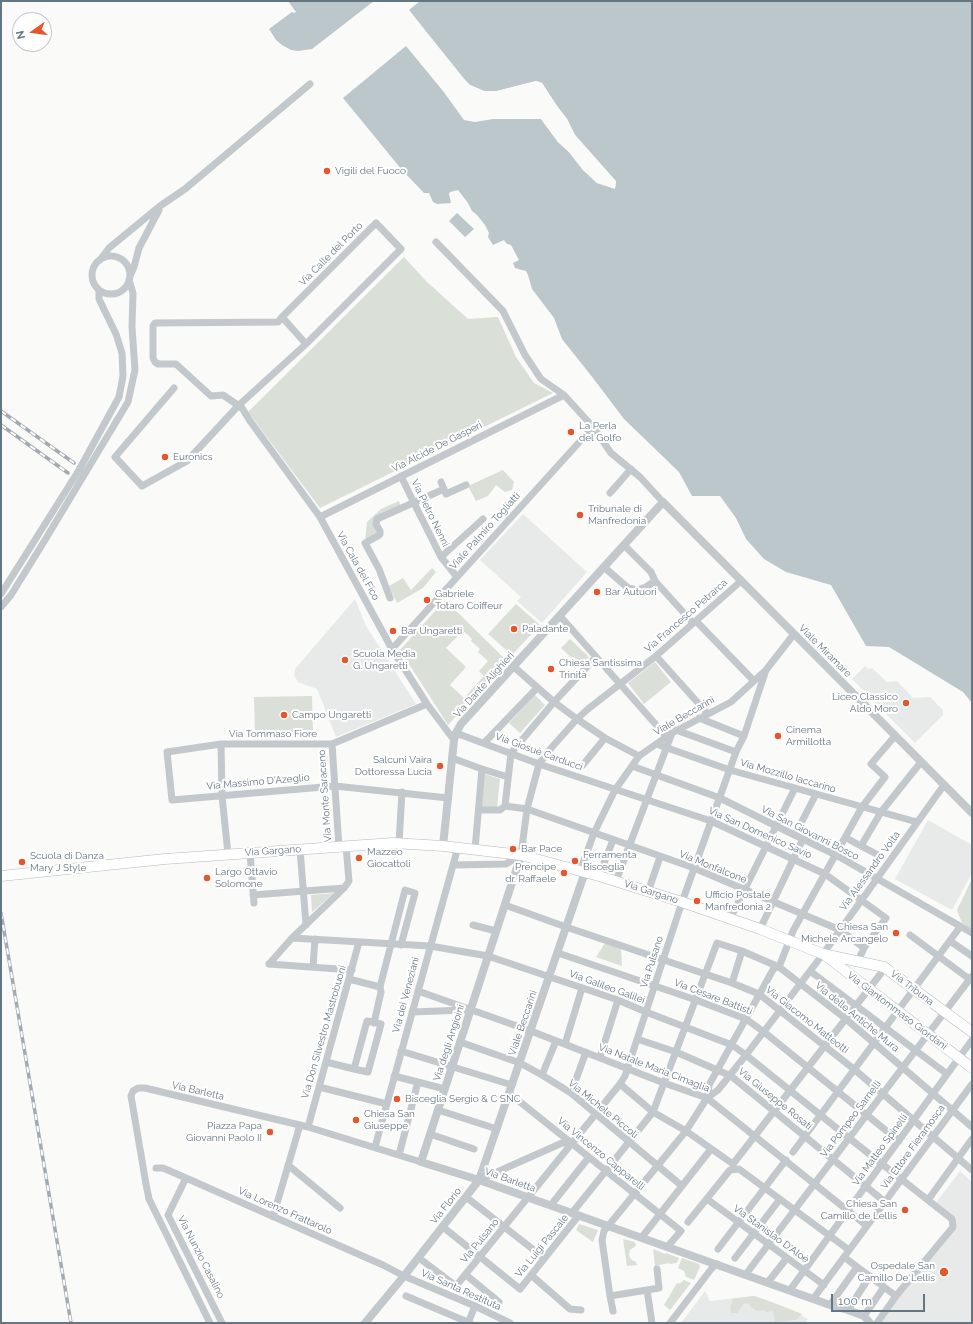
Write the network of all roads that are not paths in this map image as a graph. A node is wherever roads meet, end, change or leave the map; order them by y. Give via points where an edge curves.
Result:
1 (310, 84) dead end
2 (160, 206) junction
3 (436, 242) dead end
4 (100, 260) junction
5 (129, 278) junction
6 (99, 290) junction
7 (282, 317) junction
8 (306, 344) junction
9 (174, 388) dead end
10 (564, 395) junction
11 (239, 406) junction
12 (593, 427) junction
13 (631, 470) junction
14 (402, 476) junction
15 (466, 485) dead end
16 (610, 493) dead end
17 (663, 502) junction
18 (414, 503) junction
19 (320, 517) junction
20 (483, 519) dead end
21 (624, 545) junction
22 (441, 557) junction
23 (604, 567) junction
24 (457, 577) junction
25 (655, 581) junction
26 (741, 581) junction
27 (1, 594) edge
28 (390, 598) dead end
29 (1, 607) edge
30 (560, 616) junction
31 (694, 622) junction
32 (794, 634) junction
33 (392, 649) junction
34 (656, 656) junction
35 (596, 657) junction
36 (514, 667) junction
37 (766, 670) junction
38 (754, 681) junction
39 (620, 684) junction
40 (537, 688) junction
41 (554, 702) junction
42 (427, 704) junction
43 (707, 713) junction
44 (699, 718) junction
45 (577, 719) junction
46 (671, 733) junction
47 (455, 736) junction
48 (744, 736) junction
49 (895, 736) junction
50 (605, 738) junction
51 (484, 743) junction
52 (221, 744) junction
53 (332, 744) junction
54 (656, 744) junction
55 (667, 748) junction
56 (736, 752) junction
57 (511, 753) junction
58 (639, 756) junction
59 (452, 758) junction
60 (921, 762) junction
61 (539, 764) junction
62 (582, 766) dead end
63 (632, 766) junction
64 (482, 769) junction
65 (730, 770) junction
66 (657, 775) junction
67 (508, 777) junction
68 (944, 785) junction
69 (334, 786) junction
70 (795, 788) junction
71 (615, 790) junction
72 (402, 792) junction
73 (816, 794) junction
74 (222, 796) junction
75 (448, 798) junction
76 (720, 798) junction
77 (646, 800) junction
78 (505, 806) junction
79 (862, 807) junction
80 (527, 808) junction
81 (479, 810) junction
82 (881, 812) junction
83 (972, 813) edge
84 (711, 821) junction
85 (917, 822) junction
86 (776, 826) junction
87 (594, 833) junction
88 (795, 835) junction
89 (803, 839) junction
90 (613, 840) junction
91 (850, 840) dead end
92 (399, 843) junction
93 (628, 845) junction
94 (342, 846) junction
95 (443, 846) junction
96 (766, 846) junction
97 (861, 846) junction
98 (458, 847) junction
99 (475, 849) junction
100 (300, 850) junction
101 (250, 853) junction
102 (228, 854) junction
103 (521, 855) junction
104 (836, 855) junction
105 (660, 856) junction
106 (882, 857) dead end
107 (793, 859) junction
108 (453, 865) junction
109 (694, 868) junction
110 (583, 871) junction
111 (1, 872) edge
112 (24, 874) junction
113 (825, 874) junction
114 (1, 876) edge
115 (599, 876) junction
116 (876, 879) junction
117 (616, 881) junction
118 (344, 888) junction
119 (745, 890) junction
120 (303, 891) junction
121 (648, 892) junction
122 (862, 900) junction
123 (682, 902) junction
124 (773, 902) junction
125 (505, 905) junction
126 (803, 914) junction
127 (730, 919) junction
128 (306, 925) junction
129 (473, 925) dead end
130 (960, 927) junction
131 (566, 928) junction
132 (760, 929) junction
133 (840, 930) junction
134 (496, 931) junction
135 (972, 933) edge
136 (910, 935) dead end
137 (292, 938) junction
138 (315, 939) junction
139 (790, 941) junction
140 (950, 941) junction
141 (359, 942) junction
142 (717, 943) joint
143 (391, 944) junction
144 (401, 945) junction
145 (430, 946) junction
146 (864, 948) junction
147 (742, 951) junction
148 (558, 953) junction
149 (823, 954) junction
150 (488, 956) junction
151 (972, 956) edge
152 (939, 957) junction
153 (663, 960) junction
154 (858, 961) junction
155 (779, 966) junction
156 (313, 967) junction
157 (352, 970) junction
158 (810, 971) junction
159 (882, 972) dead end
160 (705, 974) junction
161 (549, 977) junction
162 (349, 979) junction
163 (971, 979) edge
164 (732, 983) junction
165 (800, 984) junction
166 (654, 986) junction
167 (380, 987) junction
168 (582, 988) junction
169 (869, 989) junction
170 (914, 990) junction
171 (418, 991) junction
172 (759, 994) junction
173 (618, 1000) junction
174 (696, 1000) junction
175 (856, 1006) junction
176 (470, 1009) junction
177 (780, 1010) junction
178 (898, 1011) junction
179 (412, 1012) junction
180 (646, 1012) junction
181 (945, 1012) junction
182 (746, 1018) junction
183 (846, 1019) junction
184 (374, 1023) junction
185 (685, 1028) junction
186 (886, 1028) junction
187 (531, 1030) junction
188 (764, 1032) junction
189 (972, 1032) edge
190 (928, 1034) junction
191 (637, 1039) junction
192 (972, 1040) edge
193 (556, 1041) junction
194 (460, 1042) junction
195 (875, 1043) junction
196 (564, 1044) junction
197 (732, 1045) junction
198 (825, 1046) junction
199 (401, 1051) junction
200 (916, 1051) junction
201 (586, 1052) junction
202 (676, 1052) junction
203 (746, 1055) junction
204 (600, 1058) junction
205 (959, 1058) junction
206 (326, 1062) junction
207 (520, 1063) junction
208 (452, 1066) junction
209 (808, 1067) junction
210 (354, 1068) junction
211 (628, 1068) junction
212 (903, 1068) junction
213 (972, 1068) edge
214 (718, 1069) junction
215 (855, 1070) junction
216 (542, 1074) junction
217 (947, 1074) junction
218 (394, 1076) junction
219 (731, 1076) junction
220 (418, 1082) junction
221 (664, 1083) junction
222 (620, 1084) junction
223 (972, 1084) edge
224 (512, 1085) junction
225 (320, 1087) junction
226 (444, 1089) junction
227 (790, 1090) junction
228 (839, 1092) junction
229 (509, 1093) junction
230 (571, 1093) junction
231 (883, 1094) junction
232 (933, 1094) junction
233 (707, 1098) junction
234 (386, 1104) junction
235 (438, 1110) junction
236 (774, 1111) junction
237 (952, 1111) junction
238 (653, 1112) junction
239 (595, 1114) junction
240 (867, 1115) junction
241 (821, 1116) junction
242 (914, 1120) junction
243 (300, 1125) junction
244 (308, 1127) junction
245 (972, 1127) edge
246 (497, 1128) junction
247 (686, 1131) junction
248 (430, 1134) junction
249 (755, 1135) junction
250 (933, 1136) junction
251 (805, 1137) junction
252 (849, 1138) junction
253 (972, 1139) edge
254 (899, 1141) junction
255 (629, 1142) junction
256 (572, 1144) junction
257 (375, 1148) junction
258 (474, 1149) dead end
259 (711, 1149) junction
260 (793, 1152) dead end
261 (399, 1155) junction
262 (589, 1157) junction
263 (958, 1158) junction
264 (786, 1160) junction
265 (833, 1160) junction
266 (421, 1162) junction
267 (882, 1164) junction
268 (288, 1165) junction
269 (658, 1166) junction
270 (736, 1167) junction
271 (156, 1168) dead end
272 (972, 1170) edge
273 (606, 1171) junction
274 (186, 1178) junction
275 (480, 1180) junction
276 (901, 1180) junction
277 (815, 1184) junction
278 (682, 1186) junction
279 (866, 1186) junction
280 (765, 1188) junction
281 (634, 1193) junction
282 (466, 1197) junction
283 (528, 1198) junction
284 (707, 1199) junction
285 (780, 1199) junction
286 (928, 1200) junction
287 (885, 1202) junction
288 (551, 1205) junction
289 (340, 1208) dead end
290 (795, 1210) junction
291 (848, 1210) junction
292 (576, 1214) junction
293 (660, 1214) junction
294 (273, 1217) junction
295 (688, 1222) dead end
296 (739, 1222) junction
297 (608, 1225) junction
298 (443, 1226) junction
299 (867, 1226) junction
300 (504, 1227) junction
301 (754, 1234) junction
302 (830, 1236) junction
303 (642, 1237) junction
304 (769, 1244) junction
305 (668, 1246) junction
306 (718, 1249) dead end
307 (849, 1250) junction
308 (480, 1257) junction
309 (844, 1257) junction
310 (419, 1258) junction
311 (544, 1258) junction
312 (735, 1258) dead end
313 (787, 1258) junction
314 (717, 1264) junction
315 (857, 1267) junction
316 (657, 1269) dead end
317 (804, 1270) junction
318 (466, 1274) junction
319 (746, 1274) junction
320 (531, 1275) junction
321 (404, 1276) junction
322 (870, 1276) junction
323 (768, 1282) junction
324 (824, 1284) junction
325 (884, 1287) junction
326 (647, 1290) junction
327 (790, 1290) junction
328 (406, 1296) dead end
329 (610, 1296) junction
330 (896, 1296) junction
331 (813, 1299) junction
332 (499, 1302) dead end
333 (830, 1305) junction
334 (475, 1306) junction
335 (581, 1310) dead end
336 (848, 1310) junction
337 (613, 1311) dead end
338 (867, 1320) edge
339 (210, 1323) edge
340 (222, 1323) edge
341 (365, 1323) edge
342 (469, 1323) edge
343 (510, 1323) edge
344 (652, 1323) edge
345 (670, 1323) edge
346 (878, 1323) edge

1 - 2 street via 185,189
2 - 4 street via 109,248
2 - 5 street via 139,248
3 - 10 street via 504,310 525,355 541,378
4 - 5 street via 109,256 120,259 127,266
4 - 6 street via 94,266 92,275 93,283
5 - 6 street via 128,284 114,294 106,294
5 - 29 street via 133,293 135,370 128,402 11,596
6 - 27 street via 99,299 122,353 123,376 119,396 79,470
7 - 8 street
7 - 8 street, Via Calle del Porto via 376,223 401,249
7 - 11 street, Via Calle del Porto via 278,322 154,323 155,362 176,364 211,396 223,395
8 - 11 street, Via Calle del Porto
9 - 11 street, Via Calle del Porto via 115,457 142,486 187,461
10 - 12 street
10 - 14 street, Via Alcide De Gasperi
11 - 19 street, Via Cala del Fico
12 - 13 street via 611,453
12 - 24 street, Viale Palmiro Togliatti
13 - 16 street
13 - 17 street
14 - 18 street, Via Pietro Nenni
14 - 19 street, Via Alcide De Gasperi
15 - 18 street via 446,494 442,485
17 - 21 street, Via Dante Alighieri
17 - 26 street, Viale Miramare
18 - 22 street, Via Pietro Nenni
18 - 28 street via 377,519 380,534 365,543 380,569
19 - 33 street, Via Cala del Fico
20 - 22 street
21 - 23 street, Via Dante Alighieri
21 - 25 street via 651,572
22 - 24 street, Via Pietro Nenni
23 - 25 street via 628,588 637,590
23 - 30 street, Via Dante Alighieri
24 - 33 street, Viale Palmiro Togliatti
25 - 31 street
26 - 31 street, Via Francesco Petrarca
26 - 32 street, Viale Miramare
30 - 35 street
30 - 36 street, Via Dante Alighieri
31 - 34 street, Via Francesco Petrarca
31 - 38 street
32 - 37 street, Viale Beccarini
32 - 49 street, Viale Miramare
33 - 42 street, Via Cala del Fico
34 - 39 street, Via Francesco Petrarca
34 - 43 street
35 - 39 street
35 - 41 street
36 - 40 street
36 - 47 street, Via Dante Alighieri via 461,724
37 - 38 street, Viale Beccarini
37 - 48 street, Via Pulsano
38 - 43 street, Viale Beccarini via 731,702
39 - 45 street, Via Francesco Petrarca
39 - 46 street
40 - 41 street
40 - 51 street
41 - 45 street
41 - 57 street
42 - 47 street, Via Cala del Fico
42 - 53 street, Via Tommaso Fiore
43 - 44 street, Viale Beccarini
44 - 46 street, Viale Beccarini
44 - 48 street
45 - 50 street
45 - 61 street, Via Francesco Petrarca
46 - 54 street, Viale Beccarini
46 - 55 street
46 - 56 street
47 - 51 street, Via Giosuè Carducci
47 - 59 street, Via Dante Alighieri
48 - 56 street, Via Pulsano
49 - 60 street, Viale Miramare
49 - 79 street via 871,764 885,777
50 - 58 street
50 - 62 street
51 - 57 street, Via Giosuè Carducci
52 - 53 street, Via Tommaso Fiore
52 - 74 street, Via Tommaso Fiore
52 - 74 street, Via Massimo D'Azeglio via 167,752 172,800
53 - 69 street, Via Monte Saraceno
54 - 55 street, Via Mozzillo Iaccarino
54 - 58 street, Viale Beccarini
55 - 65 street, Via Mozzillo Iaccarino
55 - 66 street
56 - 65 street, Via Pulsano
57 - 61 street, Via Giosuè Carducci
57 - 67 street
58 - 63 street, Viale Beccarini
59 - 64 street
59 - 75 street, Via Dante Alighieri
60 - 68 street, Viale Miramare
60 - 82 street
61 - 71 street, Via Giosuè Carducci
61 - 80 street
63 - 66 street, Via San Giovanni Bosco
63 - 71 street, Viale Beccarini
64 - 67 street
64 - 81 street
65 - 70 street, Via Mozzillo Iaccarino
65 - 76 street, Via Pulsano
66 - 76 street, Via San Giovanni Bosco
66 - 77 street
67 - 78 street
68 - 83 street, Viale Miramare
68 - 85 street, Via Alessandro Volta
69 - 72 street, Via Massimo D'Azeglio
69 - 74 street, Via Massimo D'Azeglio
69 - 94 street, Via Monte Saraceno
70 - 73 street, Via Mozzillo Iaccarino
70 - 86 street
71 - 77 street, Via San Domenico Savio
71 - 87 street, Viale Beccarini
72 - 75 street, Via Massimo D'Azeglio
72 - 92 street
73 - 79 street, Via Mozzillo Iaccarino
73 - 88 street
74 - 102 street, Via Tommaso Fiore
75 - 95 street, Via Dante Alighieri
76 - 84 street, Via Pulsano
76 - 86 street, Via San Giovanni Bosco
77 - 84 street, Via San Domenico Savio
77 - 93 street
78 - 80 street, Via Monfalcone
78 - 81 street, Via Monfalcone via 500,810
79 - 82 street, Via Mozzillo Iaccarino
79 - 104 street
80 - 87 street, Via Monfalcone
80 - 103 street
81 - 99 street
82 - 85 street, Via Mozzillo Iaccarino
82 - 97 street
84 - 96 street, Via San Domenico Savio
84 - 109 street, Via Pulsano
85 - 116 street, Via Alessandro Volta
86 - 88 street, Via San Giovanni Bosco
86 - 96 street
87 - 90 street, Via Monfalcone
87 - 110 street, Viale Beccarini
88 - 89 street, Via San Giovanni Bosco
89 - 104 street, Via San Giovanni Bosco
89 - 107 street
90 - 93 street, Via Monfalcone
90 - 115 street
91 - 97 street
92 - 94 main road, Via Gargano
92 - 95 main road, Via Gargano
93 - 105 street, Via Monfalcone
93 - 117 street
94 - 100 main road, Via Gargano
94 - 118 street, Via Monte Saraceno via 349,881
95 - 98 main road, Via Gargano
96 - 107 street, Via San Domenico Savio
96 - 119 street
97 - 106 street
98 - 99 main road, Via Gargano
98 - 108 street, Via dei Veneziani
99 - 103 main road, Via Gargano
100 - 101 main road, Via Gargano
100 - 120 street
101 - 102 main road, Via Gargano
101 - 120 street via 254,899
102 - 112 main road, Via Gargano
103 - 108 street via 506,864
103 - 110 main road, Via Gargano
103 - 125 street, Via degli Angioini
104 - 113 street
104 - 116 street, Via San Giovanni Bosco
105 - 109 street, Via Monfalcone
105 - 121 street
107 - 113 street, Via San Domenico Savio
107 - 124 street
108 - 145 street, Via dei Veneziani
109 - 119 street, Via Monfalcone
109 - 123 street, Via Pulsano
110 - 115 main road, Via Gargano
110 - 131 street, Viale Beccarini
111 - 112 main road, Via Gargano
112 - 114 main road, Via Gargano
113 - 122 street, Via San Domenico Savio
113 - 126 street
115 - 117 main road, Via Gargano
116 - 122 street, Via Alessandro Volta
116 - 130 street, Via San Giovanni Bosco
117 - 121 main road, Via Gargano
118 - 120 street
118 - 128 street
119 - 124 street, Via Monfalcone
119 - 127 street
120 - 128 street
121 - 123 main road, Via Gargano
122 - 133 street, Via Alessandro Volta
122 - 146 street, Via San Domenico Savio via 886,918
123 - 127 main road, Via Gargano
123 - 153 street, Via Pulsano
124 - 126 street, Via Monfalcone
124 - 132 street
125 - 131 street, Via Giacomo Matteotti
125 - 134 street, Via degli Angioini
126 - 133 street, Via Monfalcone
126 - 139 street
127 - 132 main road, Via Gargano
128 - 137 street
129 - 134 street
130 - 135 street, Via San Giovanni Bosco
130 - 140 street
131 - 148 street, Viale Beccarini
131 - 153 street, Via Giacomo Matteotti
132 - 139 main road, Via Gargano
133 - 146 street, Via Monfalcone
133 - 149 street, Via Alessandro Volta
134 - 150 street, Via degli Angioini
136 - 152 street
137 - 138 street, Via Galileo Galilei
137 - 156 street via 269,964
138 - 141 street, Via Galileo Galilei
138 - 156 street
139 - 149 main road, Via Gargano
139 - 155 street
140 - 151 street
140 - 152 street
141 - 143 street, Via Galileo Galilei
141 - 157 street, Via Don Silvestro Mastrobuoni
142 - 147 street, Via delle Antiche Mura
142 - 160 street, Via Luigi Pascale
143 - 144 street, Via Galileo Galilei
143 - 144 street via 405,890 415,893
143 - 167 street
144 - 145 street, Via Galileo Galilei
145 - 150 street, Via Galileo Galilei
145 - 171 street, Via dei Veneziani
146 - 154 street
147 - 155 street, Via delle Antiche Mura
147 - 164 street
148 - 161 street, Viale Beccarini
148 - 166 street, Via Cesare Battisti
149 - 154 main road, Via Tribuna
149 - 158 street, Via Alessandro Volta
149 - 169 main road, Via Giantommaso Giordani
150 - 161 street, Via Galileo Galilei
150 - 176 street, Via degli Angioini
152 - 163 street
152 - 170 street
153 - 160 street, Via Giacomo Matteotti
153 - 166 street, Via Pulsano
154 - 170 main road, Via Tribuna via 884,967
155 - 165 street, Via delle Antiche Mura
155 - 172 street via 774,968
156 - 157 street
157 - 162 street, Via Don Silvestro Mastrobuoni
158 - 165 street, Via Alessandro Volta
158 - 175 street
159 - 169 street
160 - 164 street, Via Giacomo Matteotti
160 - 174 street, Via Luigi Pascale
161 - 168 street, Via Galileo Galilei
161 - 187 street, Viale Beccarini
162 - 167 street
162 - 206 street, Via Don Silvestro Mastrobuoni
163 - 181 street, Via Pompeo Sarnelli
164 - 172 street, Via Giacomo Matteotti
165 - 177 street, Via Alessandro Volta
165 - 183 street, Via delle Antiche Mura
166 - 174 street, Via Cesare Battisti
166 - 180 street, Via Pulsano
167 - 184 street
168 - 173 street, Via Galileo Galilei
168 - 196 street
169 - 175 street
169 - 178 main road, Via Giantommaso Giordani
170 - 178 street
170 - 181 main road, Via Tribuna
171 - 176 street, Via Natale Maria Cimaglia
171 - 179 street, Via dei Veneziani
172 - 177 street, Via Giacomo Matteotti
172 - 182 street
173 - 180 street, Via Galileo Galilei
173 - 204 street
174 - 182 street, Via Cesare Battisti
174 - 185 street, Via Luigi Pascale
175 - 183 street
175 - 186 street
176 - 179 street, Via Natale Maria Cimaglia
176 - 187 street, Via Natale Maria Cimaglia
176 - 194 street, Via degli Angioini
177 - 188 street, Via Alessandro Volta
177 - 198 street, Via Giacomo Matteotti
178 - 186 street
178 - 190 main road, Via Giantommaso Giordani
179 - 199 street, Via dei Veneziani
180 - 185 street, Via Galileo Galilei
180 - 191 street, Via Pulsano
181 - 189 main road, Via Tribuna
181 - 190 street, Via Pompeo Sarnelli
182 - 188 street, Via Cesare Battisti
182 - 197 street
183 - 195 street, Via delle Antiche Mura
183 - 198 street
184 - 210 street via 367,1021
184 - 210 street via 381,1024 368,1072
185 - 197 street, Via Galileo Galilei
185 - 202 street, Via Luigi Pascale
186 - 195 street
186 - 200 street
187 - 193 street, Via Natale Maria Cimaglia
187 - 207 street, Viale Beccarini
188 - 203 street, Via Alessandro Volta
188 - 209 street, Via Cesare Battisti
190 - 200 street, Via Pompeo Sarnelli
190 - 205 main road, Via Giantommaso Giordani
191 - 202 street, Via Giuseppe Rosati
191 - 211 street, Via Pulsano
192 - 205 street, Via Matteo Spinelli
193 - 196 street, Via Natale Maria Cimaglia
193 - 216 street
194 - 207 street, Via Michele Piccoli
194 - 208 street, Via degli Angioini
195 - 212 street, Via delle Antiche Mura
195 - 215 street
196 - 201 street, Via Natale Maria Cimaglia
197 - 203 street, Via Galileo Galilei
197 - 214 street
198 - 209 street
198 - 215 street, Via Giacomo Matteotti
199 - 208 street
199 - 218 street, Via dei Veneziani
200 - 212 street, Via Pompeo Sarnelli
200 - 217 street
201 - 204 street, Via Natale Maria Cimaglia
201 - 230 street
202 - 214 street, Via Giuseppe Rosati
202 - 221 street, Via Luigi Pascale
203 - 219 street, Via Alessandro Volta
203 - 227 street, Via Galileo Galilei
204 - 211 street, Via Natale Maria Cimaglia
205 - 213 main road, Via Giantommaso Giordani
205 - 217 street, Via Matteo Spinelli
206 - 210 street
206 - 225 street, Via Don Silvestro Mastrobuoni
207 - 216 street, Via Michele Piccoli
207 - 224 street, Viale Beccarini
208 - 224 street
208 - 226 street, Via degli Angioini
209 - 227 street
209 - 228 street, Via Cesare Battisti
211 - 221 street, Via Natale Maria Cimaglia
211 - 222 street, Via Pulsano
212 - 231 street, Via Pompeo Sarnelli
212 - 232 street, Via delle Antiche Mura
214 - 219 street, Via Giuseppe Rosati
214 - 233 street via 709,1085
215 - 228 street
215 - 231 street, Via Giacomo Matteotti
216 - 230 street, Via Michele Piccoli
217 - 232 street, Via Matteo Spinelli
218 - 220 street
218 - 234 street, Via dei Veneziani
219 - 233 street, Via Alessandro Volta
219 - 236 street, Via Giuseppe Rosati
220 - 226 street
220 - 261 street
221 - 233 street, Via Natale Maria Cimaglia
221 - 238 street, Via Luigi Pascale
222 - 238 street
222 - 239 street, Via Pulsano
223 - 237 street, Via Ettore Fieramosca
224 - 229 street, Viale Beccarini
225 - 234 street
225 - 244 street, Via Don Silvestro Mastrobuoni
226 - 235 street, Via degli Angioini
227 - 236 street
227 - 241 street, Via Galileo Galilei
228 - 240 street, Via Cesare Battisti
228 - 241 street
229 - 246 street, Viale Beccarini
229 - 256 street, Via Vincenzo Capparelli
230 - 239 street, Via Michele Piccoli
231 - 240 street, Via Pompeo Sarnelli
231 - 242 street, Via Giacomo Matteotti
232 - 237 street, Via delle Antiche Mura
232 - 242 street, Via Matteo Spinelli
233 - 247 street
233 - 249 street, Via Natale Maria Cimaglia
234 - 257 street, Via dei Veneziani
235 - 246 street
235 - 248 street, Via degli Angioini
236 - 249 street
236 - 251 street, Via Giuseppe Rosati
237 - 245 street, Via delle Antiche Mura
237 - 250 street, Via Ettore Fieramosca
238 - 247 street
238 - 255 street, Via Luigi Pascale
239 - 255 street, Via Michele Piccoli
239 - 256 street, Via Pulsano
240 - 252 street, Via Pompeo Sarnelli
240 - 254 street, Via Cesare Battisti
241 - 251 street
241 - 252 street, Via Galileo Galilei
242 - 250 street, Via Giacomo Matteotti
242 - 254 street, Via Matteo Spinelli
243 - 244 street, Via Barletta
243 - 268 street
243 - 339 street, Via Barletta via 145,1088 133,1091 131,1096 149,1199
244 - 257 street, Via Barletta
246 - 275 street, Viale Beccarini
247 - 259 street
247 - 269 street
248 - 258 street
248 - 266 street, Via degli Angioini
249 - 264 street, Via Natale Maria Cimaglia
249 - 270 street
250 - 263 street, Via Giacomo Matteotti
250 - 276 street, Via Ettore Fieramosca
251 - 260 street
251 - 265 street, Via Giuseppe Rosati
252 - 265 street, Via Pompeo Sarnelli
252 - 267 street, Via Galileo Galilei
253 - 263 street
254 - 267 street, Via Matteo Spinelli
255 - 269 street, Via Michele Piccoli
255 - 273 street, Via Luigi Pascale
256 - 262 street, Via Vincenzo Capparelli
256 - 275 street, Via Florio via 562,1143
256 - 283 street, Via Pulsano
257 - 261 street, Via Barletta
259 - 270 street
259 - 278 street
261 - 266 street, Via Barletta
262 - 273 street, Via Vincenzo Capparelli
262 - 288 street
263 - 272 street, Via Giacomo Matteotti
263 - 286 street
264 - 277 street, Via Natale Maria Cimaglia
264 - 280 street
265 - 277 street, Via Pompeo Sarnelli
265 - 279 street, Via Giuseppe Rosati
266 - 275 street, Via Barletta
267 - 276 street, Via Galileo Galilei
267 - 279 street, Via Matteo Spinelli
268 - 289 street
268 - 294 street
269 - 278 street, Via Michele Piccoli
269 - 281 street
270 - 280 street
270 - 284 street via 730,1170
271 - 274 street, Via Lorenzo Frattarolo via 164,1168
273 - 281 street, Via Vincenzo Capparelli
273 - 292 street, Via Luigi Pascale
274 - 294 street, Via Lorenzo Frattarolo
274 - 340 street, Via Nunzio Casalino via 168,1215
275 - 282 street, Via Florio
275 - 283 street, Via Barletta
276 - 286 street, Via Galileo Galilei
276 - 287 street, Via Ettore Fieramosca
277 - 290 street, Via Pompeo Sarnelli
277 - 291 street, Via Natale Maria Cimaglia
278 - 293 street
279 - 287 street, Via Giuseppe Rosati
279 - 291 street, Via Matteo Spinelli
280 - 285 street
280 - 296 street
281 - 293 street, Via Vincenzo Capparelli
281 - 297 street
282 - 298 street, Via Florio
282 - 300 street
283 - 288 street, Via Barletta
283 - 300 street, Via Pulsano
284 - 295 street
284 - 296 street, Via Stanislao D'Aloè
285 - 290 street
285 - 301 street
286 - 330 street, Via Galileo Galilei via 952,1219 952,1227
287 - 299 street, Via Ettore Fieramosca
288 - 292 street, Via Barletta
290 - 302 street
290 - 304 street, Via Pompeo Sarnelli
291 - 299 street, Via Natale Maria Cimaglia
291 - 302 street, Via Matteo Spinelli
292 - 297 street, Via Barletta
292 - 311 street, Via Luigi Pascale
293 - 303 street
293 - 305 street, Via Vincenzo Capparelli via 681,1231
294 - 321 street, Via Lorenzo Frattarolo
296 - 301 street, Via Stanislao D'Aloè
296 - 306 street
297 - 303 street, Via Barletta
297 - 329 street via 602,1240
298 - 308 street
298 - 310 street, Via Florio
299 - 307 street, Via Ettore Fieramosca
300 - 308 street, Via Pulsano
300 - 311 street
301 - 304 street, Via Stanislao D'Aloè
301 - 312 street
302 - 307 street
302 - 317 street, Via Matteo Spinelli
303 - 305 street, Via Barletta
304 - 313 street, Via Stanislao D'Aloè
304 - 319 street, Via Pompeo Sarnelli
305 - 314 street, Via Barletta
307 - 309 street, Via Ettore Fieramosca
308 - 318 street, Via Pulsano
308 - 320 street, Via Luigi Pascale via 520,1289
309 - 315 street
309 - 324 street, Via Ettore Fieramosca
310 - 318 street, Via Pulsano via 456,1286
310 - 321 street, Via Florio
311 - 320 street, Via Luigi Pascale
313 - 317 street, Via Stanislao D'Aloè
313 - 323 street
314 - 319 street, Via Barletta
314 - 345 street
315 - 322 street
315 - 333 street
316 - 326 street via 659,1288
317 - 324 street, Via Stanislao D'Aloè
317 - 327 street, Via Matteo Spinelli
318 - 332 street
319 - 323 street, Via Barletta
320 - 335 street via 570,1309
321 - 334 street, Via Santa Restituta
321 - 341 street, Via Florio
322 - 325 street
322 - 336 street
323 - 327 street, Via Barletta
324 - 331 street, Via Ettore Fieramosca
325 - 330 street
325 - 338 street
326 - 329 street
326 - 344 street
327 - 331 street, Via Barletta
328 - 342 street
329 - 337 street
330 - 346 street
331 - 333 street, Via Barletta
333 - 336 street, Via Barletta
334 - 342 street
334 - 343 street, Via Santa Restituta
336 - 338 street, Via Barletta

